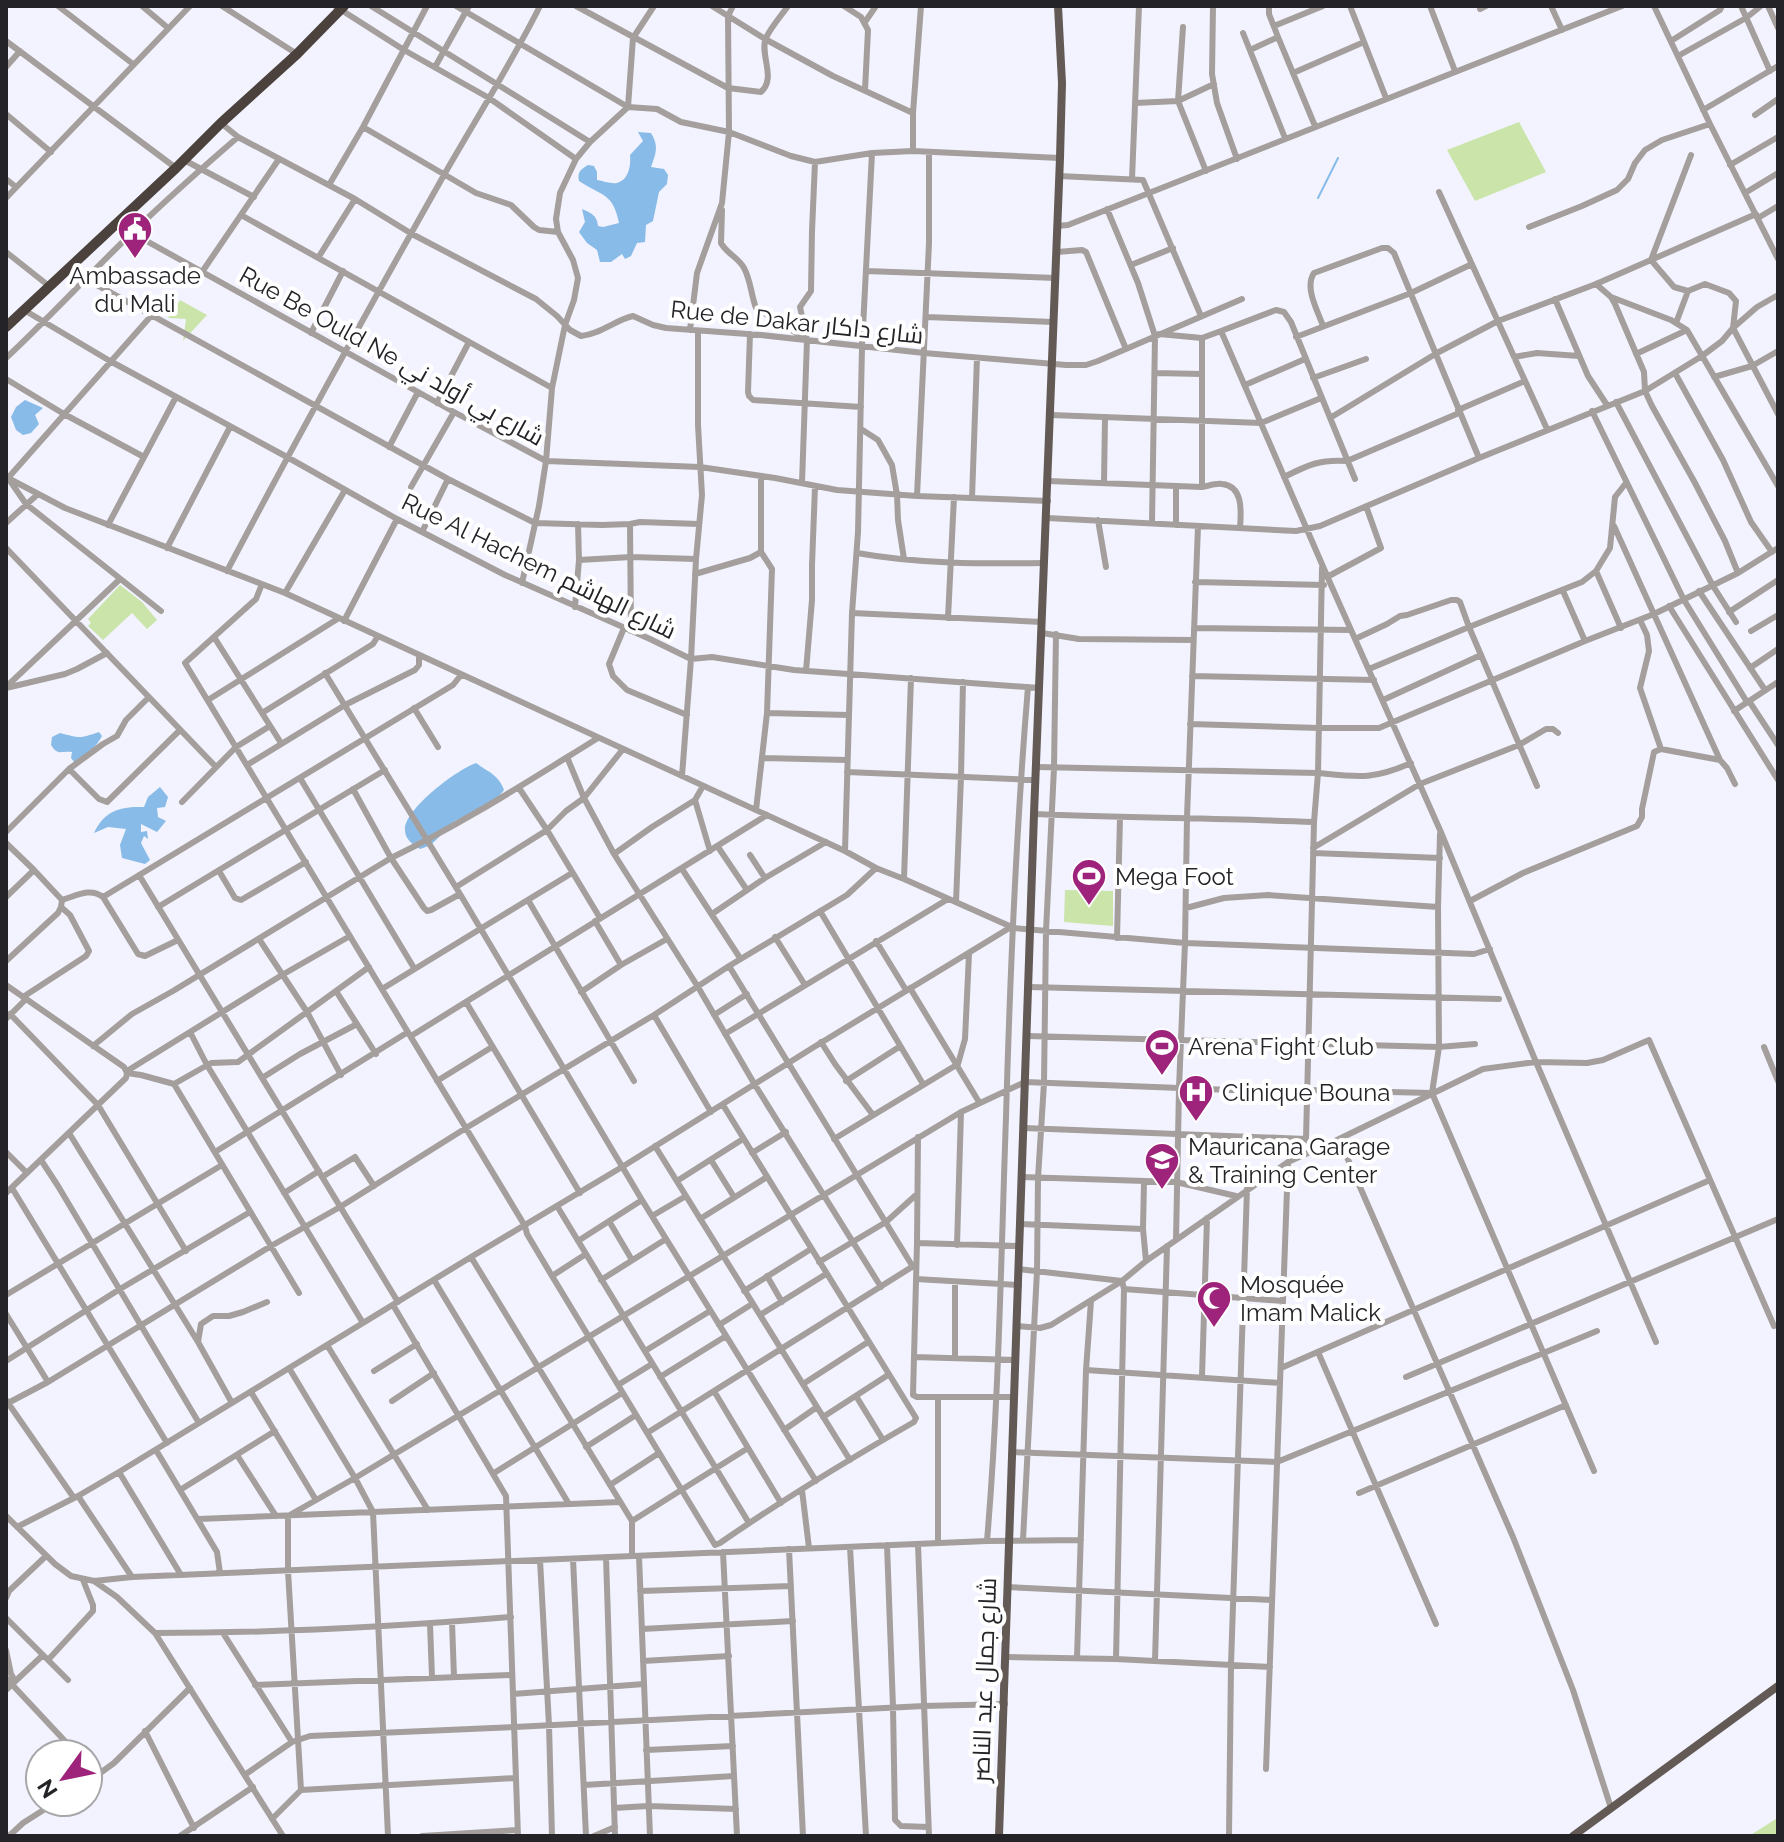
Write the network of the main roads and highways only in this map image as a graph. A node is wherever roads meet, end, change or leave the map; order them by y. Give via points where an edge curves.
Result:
1 (1058, 6) edge
2 (340, 7) edge
3 (6, 327) edge
4 (1778, 1686) edge
5 (999, 1822) junction
6 (992, 1836) edge
7 (999, 1836) edge
8 (1573, 1836) edge

1 - 5 main road, شارع جمال عبد الناصر via 1062,83 1057,252
2 - 3 highway via 297,54
4 - 8 main road
5 - 6 main road, شارع جمال عبد الناصر
5 - 7 main road, شارع جمال عبد الناصر

